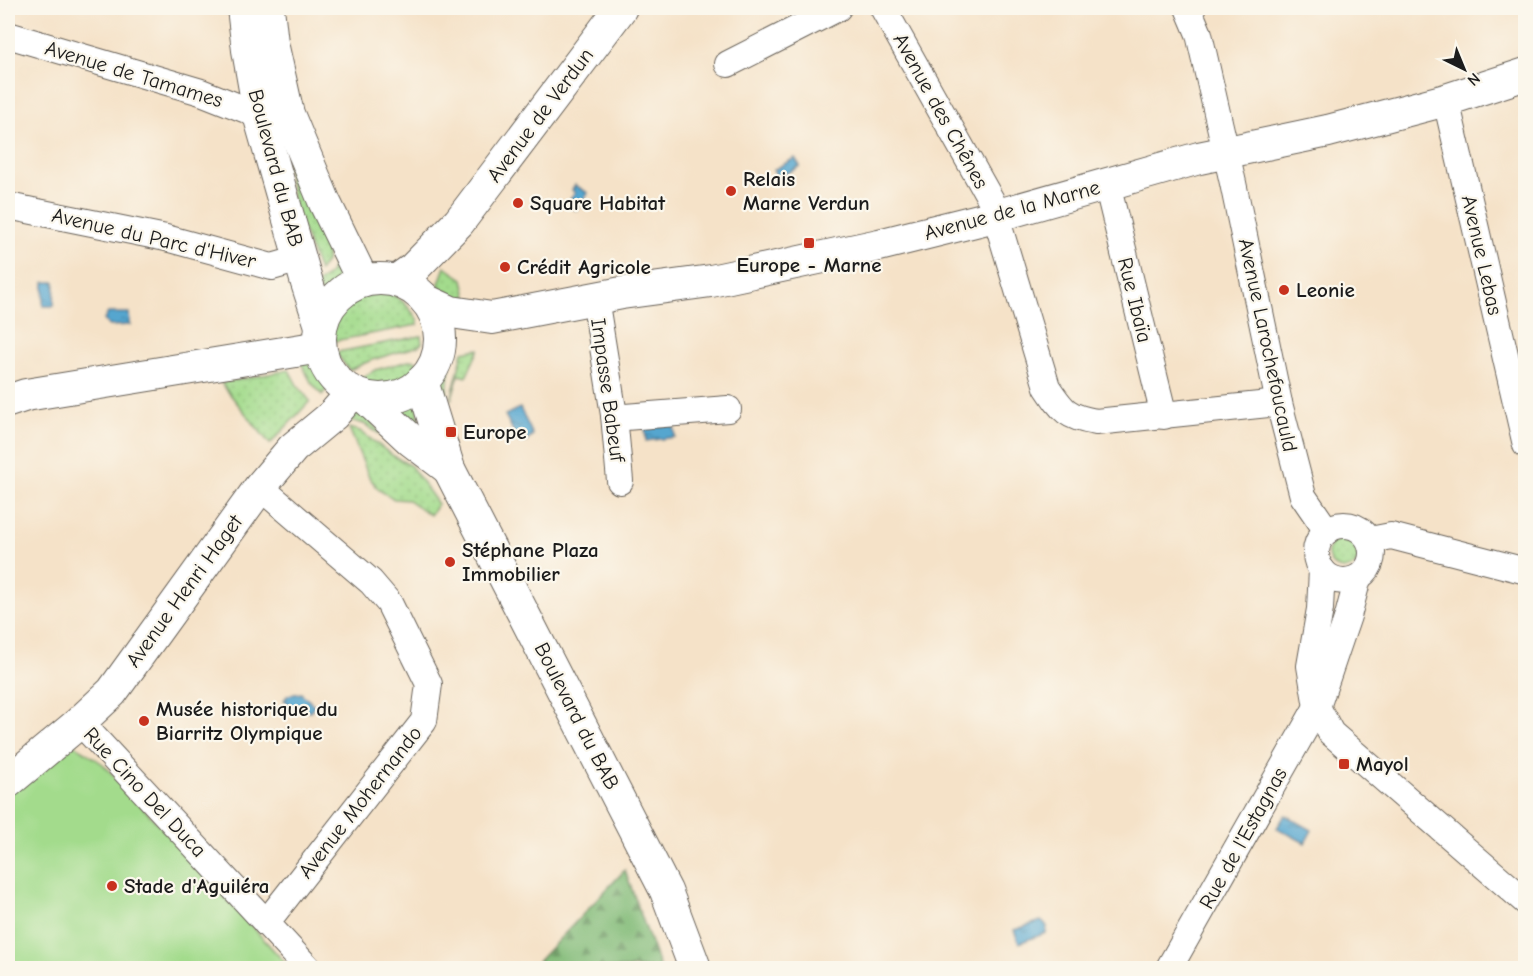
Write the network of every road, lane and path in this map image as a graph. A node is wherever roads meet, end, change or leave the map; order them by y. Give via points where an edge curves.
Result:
1 (243, 8) edge
2 (268, 8) edge
3 (621, 8) edge
4 (838, 8) edge
5 (883, 8) edge
6 (1188, 8) edge
7 (8, 35) edge
8 (728, 64) dead end
9 (1526, 74) edge
10 (1446, 100) junction
11 (260, 118) junction
12 (1226, 153) junction
13 (1107, 184) junction
14 (8, 206) edge
15 (995, 216) junction
16 (459, 222) junction
17 (300, 259) junction
18 (363, 281) junction
19 (396, 281) junction
20 (595, 298) junction
21 (425, 299) junction
22 (492, 318) junction
23 (321, 336) junction
24 (439, 352) junction
25 (422, 381) junction
26 (359, 395) junction
27 (8, 401) edge
28 (1279, 403) junction
29 (728, 409) dead end
30 (614, 416) junction
31 (1164, 416) junction
32 (1526, 445) edge
33 (449, 469) junction
34 (620, 481) dead end
35 (260, 487) junction
36 (1327, 531) junction
37 (1370, 540) junction
38 (1322, 570) junction
39 (1526, 571) edge
40 (1358, 578) junction
41 (1317, 706) junction
42 (80, 722) junction
43 (8, 782) edge
44 (1526, 902) edge
45 (266, 923) junction
46 (308, 969) edge
47 (695, 969) edge
48 (1169, 969) edge

1 - 11 main road, Boulevard du BAB
2 - 18 main road, Boulevard du BAB via 288,114
3 - 16 main road, Avenue de Verdun
4 - 8 street
5 - 15 street, Avenue des Chênes via 991,200
6 - 12 street, Avenue Larochefoucauld via 1199,34
7 - 11 street, Avenue de Tamames via 201,92
9 - 10 main road, Avenue de la Marne
10 - 12 main road, Avenue de la Marne
10 - 32 street, Avenue Lebas
11 - 17 main road, Boulevard du BAB
12 - 13 main road, Avenue de la Marne
12 - 28 street, Avenue Larochefoucauld
13 - 15 main road, Avenue de la Marne
13 - 31 street, Rue Ibaïa
14 - 17 street, Avenue du Parc d'Hiver via 166,238 272,267
15 - 20 main road, Avenue de la Marne via 720,279
15 - 31 street, Avenue des Chênes via 1047,387 1058,404 1074,418 1096,422
16 - 19 main road, Avenue de Verdun
16 - 21 main road, Avenue de Verdun
17 - 23 main road, Boulevard du BAB
18 - 19 main road
18 - 23 main road via 336,298 327,311
19 - 21 main road
20 - 22 main road, Avenue de la Marne
20 - 30 street, Impasse Babeuf
21 - 22 main road, Avenue de la Marne via 451,312
21 - 24 main road via 440,328
22 - 24 main road, Avenue de la Marne
23 - 26 main road via 324,361 331,374
23 - 27 main road
24 - 25 main road
25 - 26 main road via 396,397
25 - 33 main road, Boulevard du BAB
26 - 33 main road, Boulevard du BAB
26 - 35 main road, Avenue Henri Haget via 293,448
28 - 31 street, Avenue des Chênes
28 - 36 street, Avenue Larochefoucauld via 1303,496
29 - 30 street
30 - 34 street, Impasse Babeuf
33 - 47 main road, Boulevard du BAB via 666,891
35 - 42 main road, Avenue Henri Haget via 112,692
35 - 45 street, Avenue Mohernando via 371,582 389,603 429,684 424,721
36 - 37 street via 1334,526 1351,525
36 - 38 street via 1317,545
37 - 39 street via 1391,537
37 - 40 street via 1373,557
38 - 40 street via 1334,580
38 - 41 street via 1310,666
40 - 41 street, Rue de l'Estagnas
41 - 44 street via 1331,733
41 - 48 street, Rue de l'Estagnas
42 - 43 main road, Avenue Henri Haget
42 - 45 street, Rue Cino Del Duca
45 - 46 street, Rue Cino Del Duca

